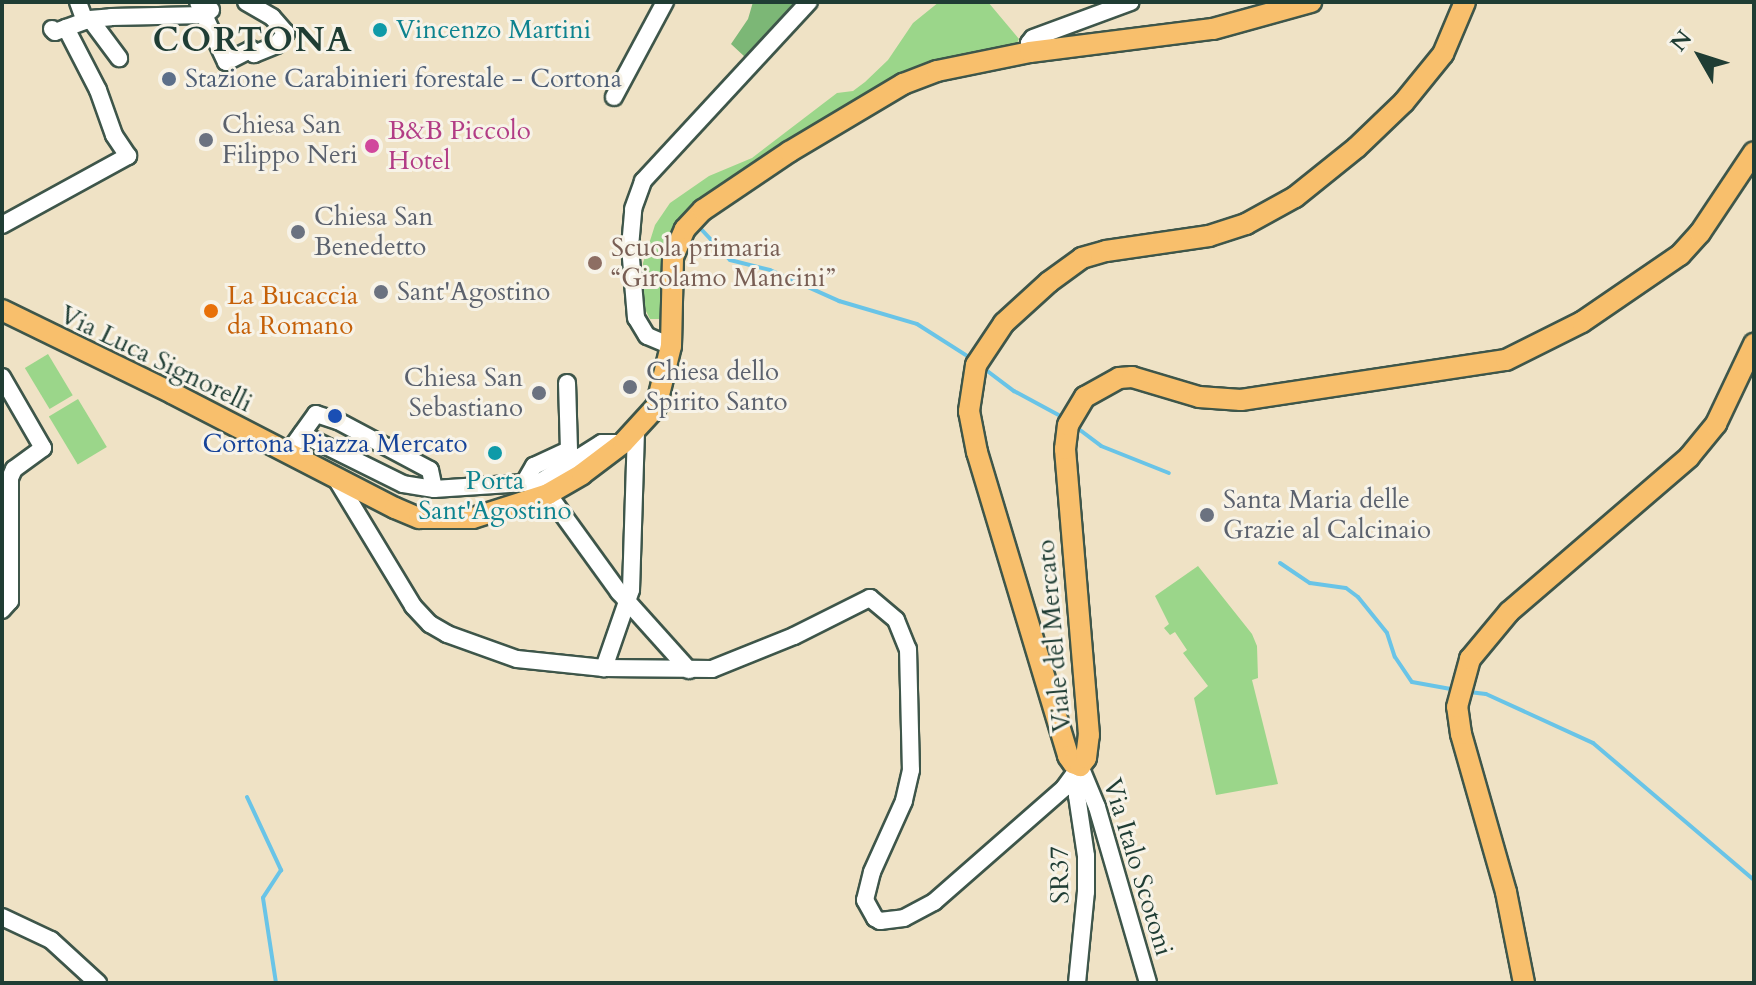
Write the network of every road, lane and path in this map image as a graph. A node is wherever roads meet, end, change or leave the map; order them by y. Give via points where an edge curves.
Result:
1 (78, 2) edge
2 (246, 2) edge
3 (665, 2) edge
4 (809, 2) edge
5 (1131, 2) edge
6 (1311, 2) edge
7 (1465, 2) edge
8 (203, 6) edge
9 (87, 20) junction
10 (1030, 52) junction
11 (119, 58) dead end
12 (614, 97) dead end
13 (1754, 152) edge
14 (2, 225) edge
15 (2, 310) edge
16 (1754, 344) edge
17 (671, 346) junction
18 (2, 377) edge
19 (567, 383) dead end
20 (302, 434) junction
21 (629, 437) junction
22 (288, 453) junction
23 (335, 477) junction
24 (524, 483) junction
25 (434, 489) junction
26 (548, 494) junction
27 (629, 602) junction
28 (2, 610) edge
29 (604, 668) junction
30 (689, 670) junction
31 (1080, 766) junction
32 (2, 917) edge
33 (98, 983) edge
34 (1077, 983) edge
35 (1148, 983) edge
36 (1524, 983) edge

1 - 9 street
2 - 8 street via 272,17 286,33 276,45 254,54 251,49 226,62
3 - 12 street
4 - 17 street via 643,181 633,209 630,247 636,318 647,336
5 - 10 street via 1033,38
6 - 10 main road via 1213,29
7 - 31 main road, Viale del Mercato via 1443,54 1404,102 1295,197 1246,224 1209,236 1082,258 1004,323 976,365 969,411 977,452 1068,756
8 - 9 street
9 - 11 street
9 - 14 street via 59,28 98,90 107,122 128,156
10 - 17 main road via 937,71 903,84 703,210 685,229 673,257
13 - 31 main road, Viale del Mercato via 1680,255 1582,322 1506,360 1241,400 1199,397 1132,377 1119,378 1085,397 1068,425 1065,449 1090,751
15 - 22 main road, Via Luca Signorelli
16 - 36 main road via 1716,424 1689,457 1509,612 1470,659 1457,707 1461,734 1506,892
17 - 21 main road via 662,394
18 - 28 street via 43,448 10,478 10,601
19 - 24 street via 569,450 534,466
20 - 22 street
20 - 25 street via 403,484
20 - 25 street via 316,414 338,421 430,470
21 - 24 street via 602,443 540,482
21 - 26 main road
21 - 27 street
22 - 23 main road
23 - 26 main road via 419,518 441,520 473,518
23 - 29 street via 413,606 430,624 517,659
24 - 25 street
26 - 27 street
27 - 29 street
27 - 30 street
29 - 30 street
30 - 31 street via 734,661 870,598 896,620 908,649 911,770 865,900 880,921 904,918 934,902 1064,788
31 - 34 street, SR37 via 1077,796 1086,880
31 - 35 street, Via Italo Scotoni
32 - 33 street via 51,940

